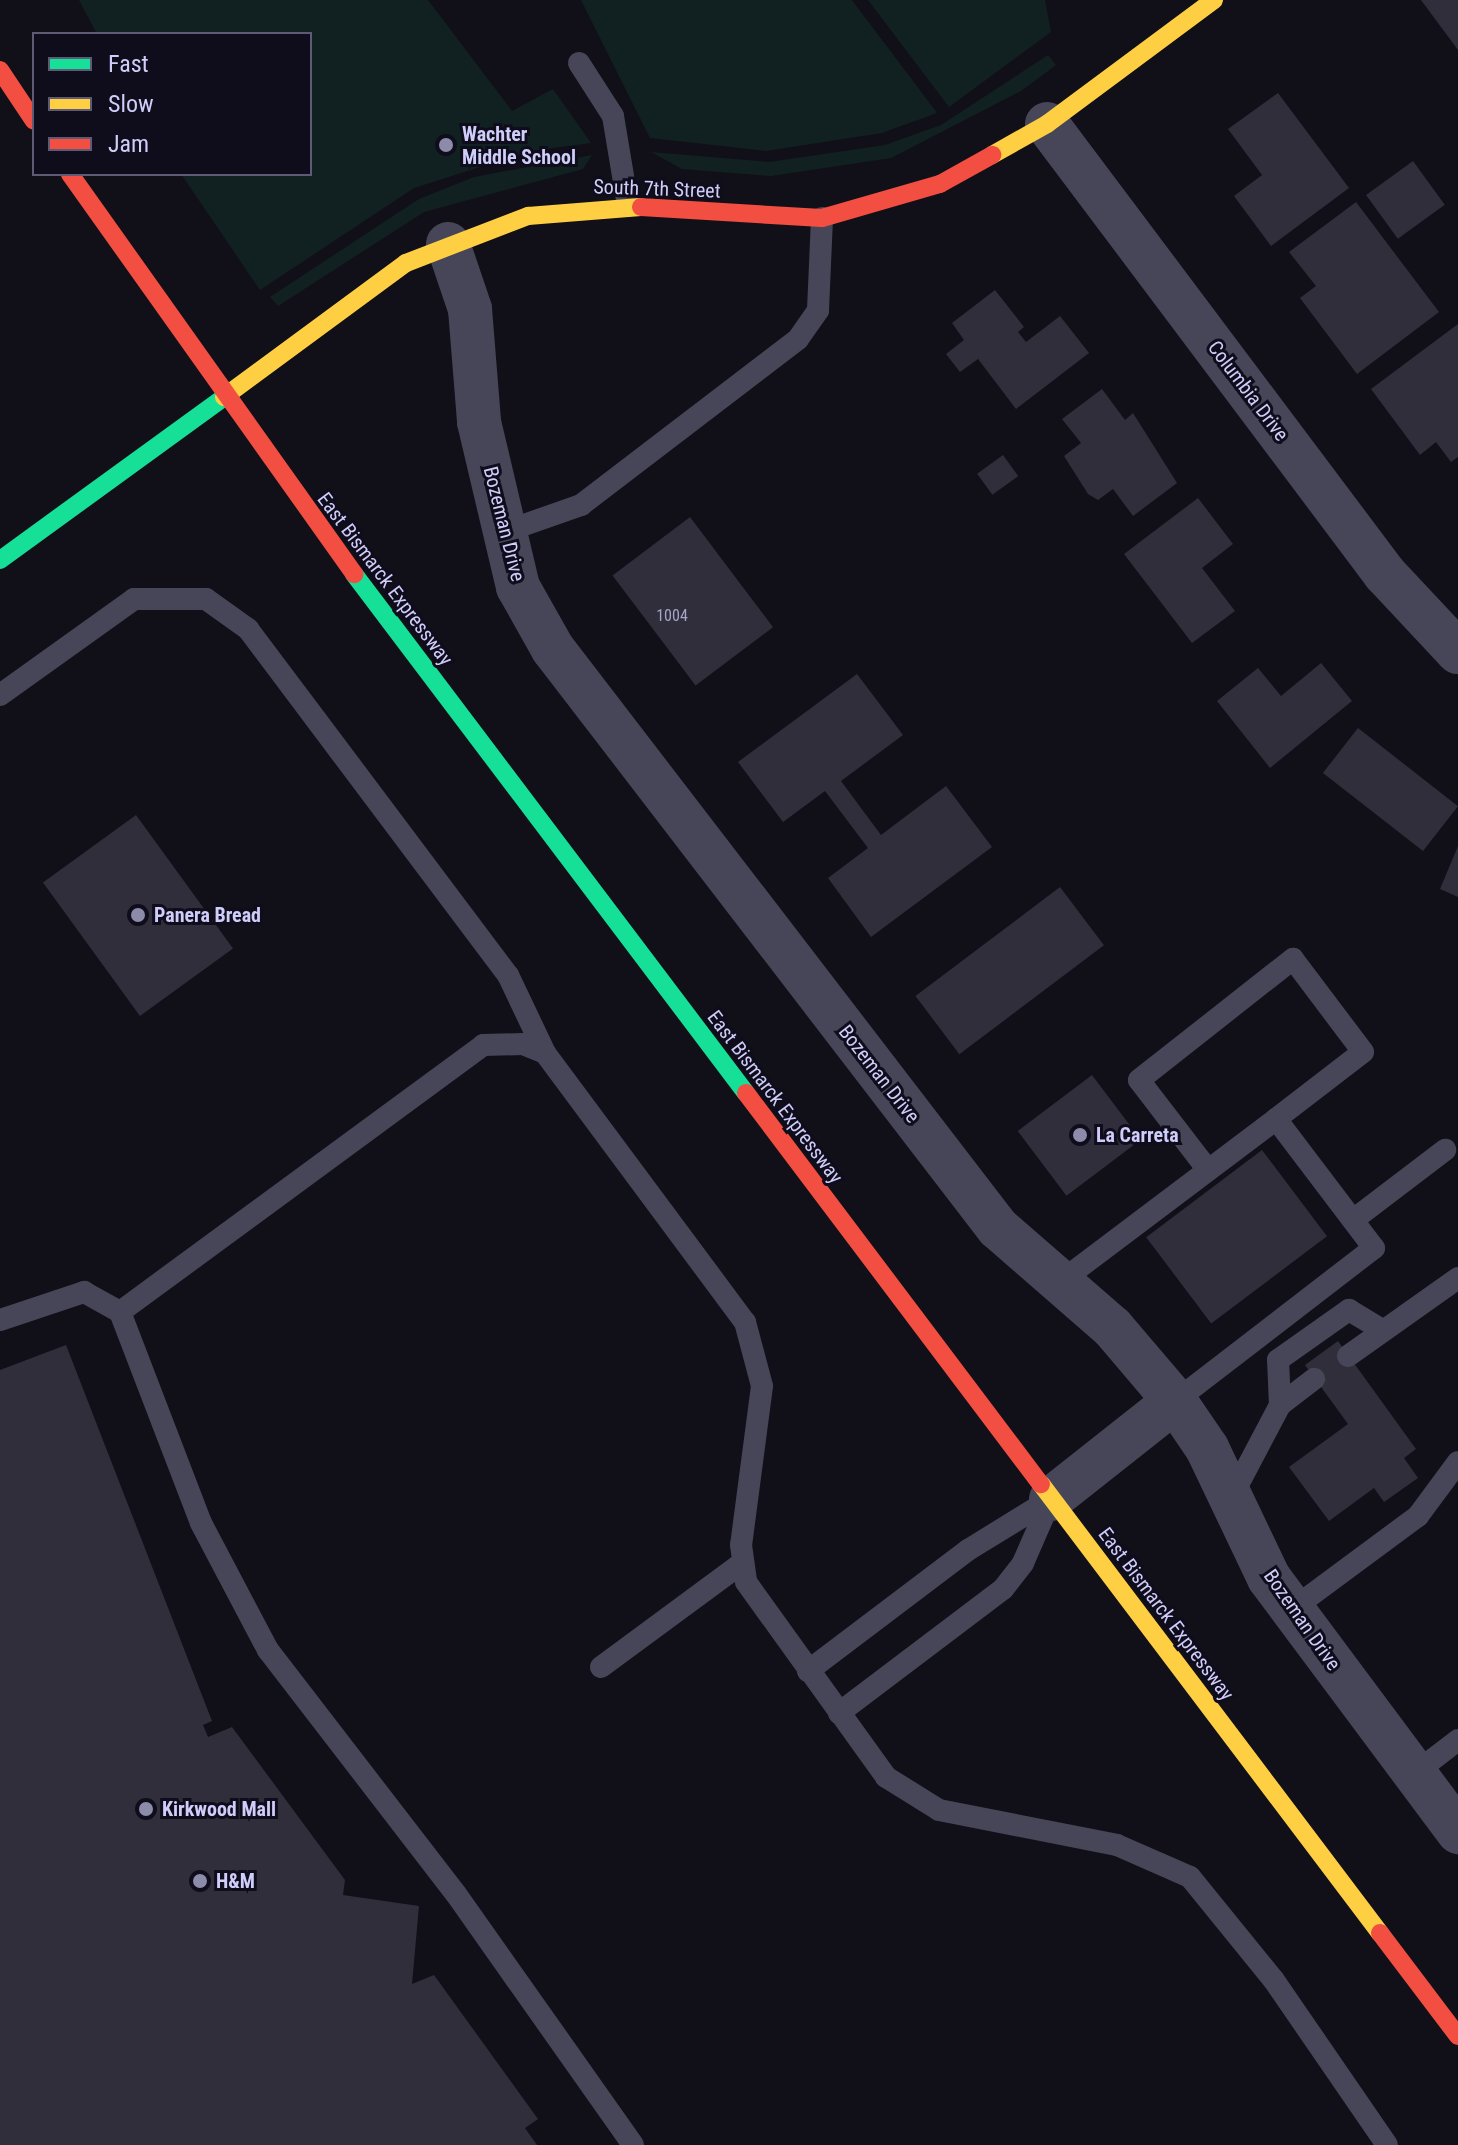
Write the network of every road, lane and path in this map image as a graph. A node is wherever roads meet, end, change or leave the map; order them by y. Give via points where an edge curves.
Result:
1 (1214, 0) edge
2 (579, 63) dead end
3 (0, 70) edge
4 (32, 118) edge
5 (1047, 124) junction
6 (71, 176) edge
7 (628, 206) junction
8 (822, 218) junction
9 (448, 244) junction
10 (224, 397) junction
11 (504, 532) junction
12 (0, 560) edge
13 (1458, 652) edge
14 (0, 695) edge
15 (545, 1053) junction
16 (1276, 1119) junction
17 (1445, 1150) dead end
18 (1208, 1170) junction
19 (1353, 1220) junction
20 (1458, 1278) edge
21 (1060, 1282) junction
22 (120, 1312) junction
23 (0, 1320) edge
24 (1382, 1330) junction
25 (1348, 1356) dead end
26 (1314, 1379) dead end
27 (1175, 1401) junction
28 (1280, 1405) junction
29 (1458, 1462) edge
30 (1231, 1498) junction
31 (1051, 1499) junction
32 (742, 1563) junction
33 (1291, 1610) junction
34 (601, 1667) dead end
35 (808, 1671) junction
36 (839, 1713) junction
37 (1458, 1740) edge
38 (1415, 1773) junction
39 (1458, 1832) edge
40 (1458, 2036) edge
41 (633, 2145) edge
42 (1387, 2145) edge

1 - 5 main road, South 7th Street
2 - 7 lane via 613,116
3 - 4 main road
5 - 8 main road, South 7th Street via 940,184
5 - 13 street, Columbia Drive via 1385,574
6 - 10 main road, East Bismarck Expressway
7 - 8 main road, South 7th Street
7 - 9 main road, South 7th Street via 528,216
8 - 11 lane via 818,310 798,339 581,505
9 - 10 main road, South 7th Street via 349,299
9 - 11 street, Bozeman Drive via 470,309 479,422
10 - 12 main road, South 7th Street
10 - 31 main road, East Bismarck Expressway
11 - 21 street, Bozeman Drive via 518,587 562,661 998,1228
14 - 15 lane via 134,599 182,594 227,611 248,629 508,975
15 - 22 lane via 514,1043 483,1045
15 - 32 lane via 755,1342 762,1386
16 - 18 lane
16 - 18 lane via 1363,1052 1293,959 1139,1080
16 - 19 lane
17 - 19 lane
18 - 21 lane
19 - 27 lane via 1374,1248
20 - 24 lane
21 - 27 street, Bozeman Drive via 1112,1327
22 - 23 lane via 84,1292
22 - 41 lane via 201,1523 268,1650 456,1894
24 - 25 lane
24 - 28 lane via 1349,1310 1278,1360
26 - 28 lane
27 - 30 street, Bozeman Drive
27 - 31 street
28 - 30 lane
29 - 33 lane via 1418,1516
30 - 33 street, Bozeman Drive
31 - 35 lane via 968,1550
31 - 36 lane via 1023,1563 1003,1589
31 - 40 main road, East Bismarck Expressway
32 - 34 lane
32 - 35 lane via 756,1600
33 - 38 street, Bozeman Drive
35 - 36 lane
36 - 42 lane via 886,1777 921,1803 1117,1845 1190,1877 1273,1979
37 - 38 lane
38 - 39 street, Bozeman Drive

